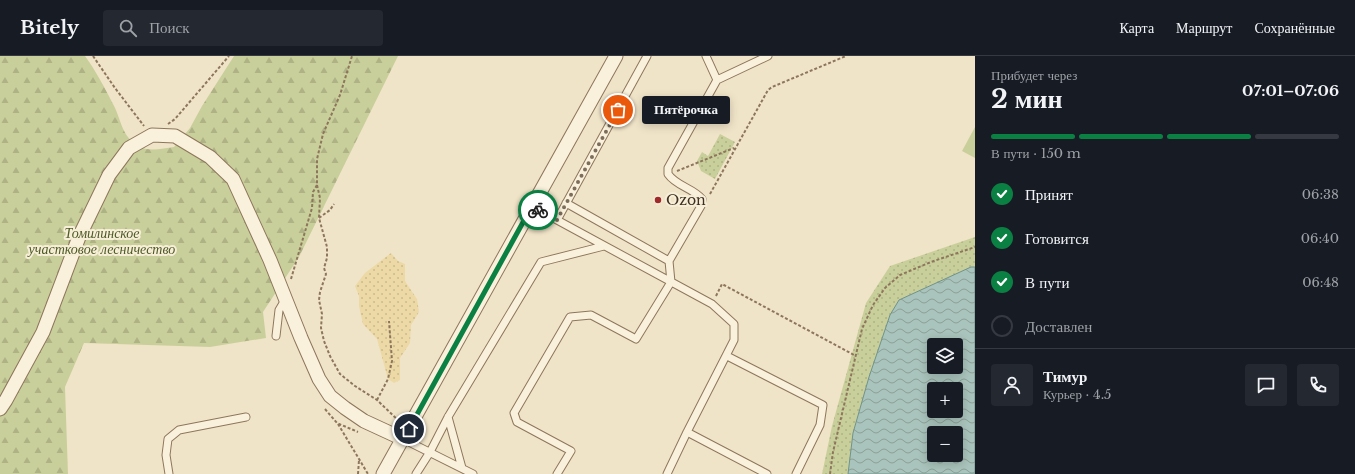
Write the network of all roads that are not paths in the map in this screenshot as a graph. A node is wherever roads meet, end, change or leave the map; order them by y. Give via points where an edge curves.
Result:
1 (616, 56) edge
2 (647, 56) edge
3 (706, 56) edge
4 (768, 56) edge
5 (717, 80) junction
6 (566, 203) junction
7 (532, 206) junction
8 (557, 220) junction
9 (604, 246) junction
10 (670, 261) junction
11 (672, 282) junction
12 (285, 299) junction
13 (276, 336) dead end
14 (727, 356) junction
15 (0, 409) edge
16 (246, 417) dead end
17 (448, 417) junction
18 (687, 432) junction
19 (406, 434) junction
20 (430, 452) junction
21 (462, 468) junction
22 (169, 474) edge
23 (383, 474) edge
24 (416, 474) edge
25 (473, 474) edge
26 (557, 474) edge
27 (667, 474) edge
28 (767, 474) edge
29 (796, 474) edge

1 - 7 street
2 - 6 lane
3 - 5 lane
4 - 5 lane
5 - 10 lane via 668,168 671,179 697,193 702,199 701,206
6 - 8 lane
6 - 10 lane
7 - 8 lane
7 - 19 street
8 - 9 lane
9 - 11 lane
9 - 17 lane via 541,262
10 - 11 lane
11 - 14 lane via 712,304 734,324 734,340
11 - 26 lane via 636,340 591,315 570,317 514,413 517,422 571,451
12 - 13 lane via 279,310
12 - 15 street via 233,179 210,157 175,136 152,135 129,148 110,175 79,236 43,332
12 - 19 street via 319,378 330,396 364,421
14 - 18 lane
14 - 29 lane via 823,405 820,425
16 - 22 lane via 179,430 168,439 166,456
17 - 20 lane
17 - 21 lane
18 - 27 lane
18 - 28 lane
19 - 20 lane
19 - 23 street
20 - 21 lane
20 - 24 lane
21 - 25 lane

